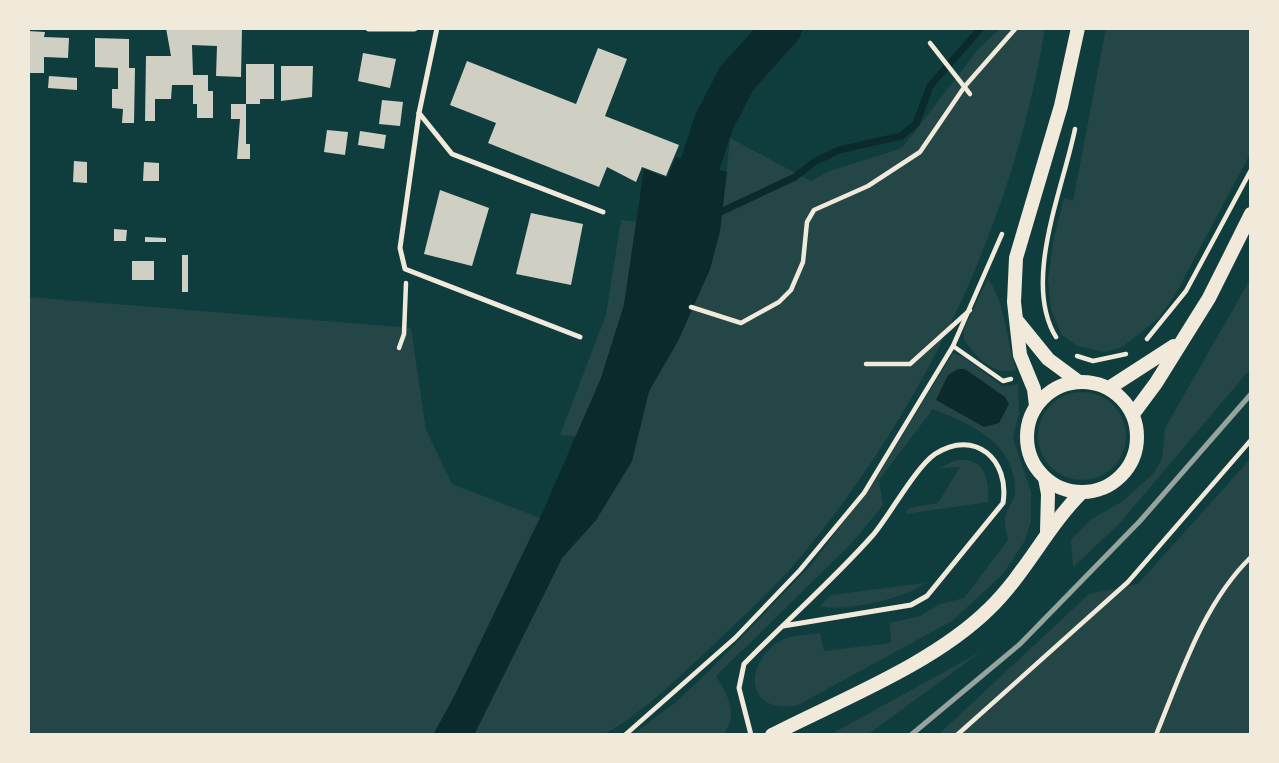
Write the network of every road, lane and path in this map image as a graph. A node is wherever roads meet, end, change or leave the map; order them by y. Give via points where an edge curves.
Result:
1 (369, 28) edge
2 (414, 28) edge
3 (437, 28) edge
4 (1016, 28) edge
5 (1078, 28) edge
6 (930, 43) dead end
7 (965, 86) junction
8 (970, 94) dead end
9 (419, 113) junction
10 (1076, 125) dead end
11 (1251, 170) edge
12 (603, 212) dead end
13 (1251, 214) edge
14 (1006, 225) dead end
15 (405, 268) junction
16 (691, 307) dead end
17 (973, 307) junction
18 (1018, 322) junction
19 (580, 337) dead end
20 (1058, 341) dead end
21 (1143, 342) dead end
22 (1178, 343) junction
23 (953, 346) junction
24 (399, 348) dead end
25 (1135, 348) dead end
26 (1072, 354) dead end
27 (866, 364) dead end
28 (1018, 377) dead end
29 (1079, 382) junction
30 (1109, 388) junction
31 (1037, 406) junction
32 (1133, 414) junction
33 (1251, 440) edge
34 (1045, 478) junction
35 (1082, 492) junction
36 (1047, 532) junction
37 (1251, 557) edge
38 (783, 626) junction
39 (625, 735) edge
40 (751, 735) edge
41 (772, 735) edge
42 (957, 735) edge
43 (1156, 735) edge

1 - 2 street
3 - 9 lane
4 - 7 path
5 - 18 main road via 1063,98 1016,258
6 - 7 path
7 - 8 path
7 - 16 path via 920,152 908,162 814,210 807,222 803,262 791,290 779,302 741,323
9 - 12 lane via 452,154
9 - 15 lane via 401,248
10 - 20 path via 1040,290 1048,325
11 - 21 path via 1186,291
13 - 22 main road via 1209,298
14 - 17 path
15 - 19 lane
15 - 24 path via 407,306
17 - 23 path
17 - 27 path via 910,364
18 - 29 main road via 1048,359
18 - 31 main road via 1020,355
22 - 30 main road
22 - 32 main road
23 - 28 path via 1003,381
23 - 39 path via 864,493 800,570 735,638
25 - 26 path via 1093,361
29 - 30 main road
29 - 31 main road via 1055,389
30 - 32 main road
31 - 34 main road via 1030,420 1029,451
32 - 35 main road via 1137,445 1129,467 1112,484
33 - 42 path via 1128,582
34 - 35 main road via 1056,486
34 - 36 main road
35 - 36 main road
36 - 41 main road via 1011,587 961,632 911,664
37 - 43 path via 1231,577 1194,644
38 - 38 lane via 911,605 927,596 1003,503 1006,484 1000,467 982,448 955,444 933,456 873,535
38 - 40 lane via 744,664 739,688

